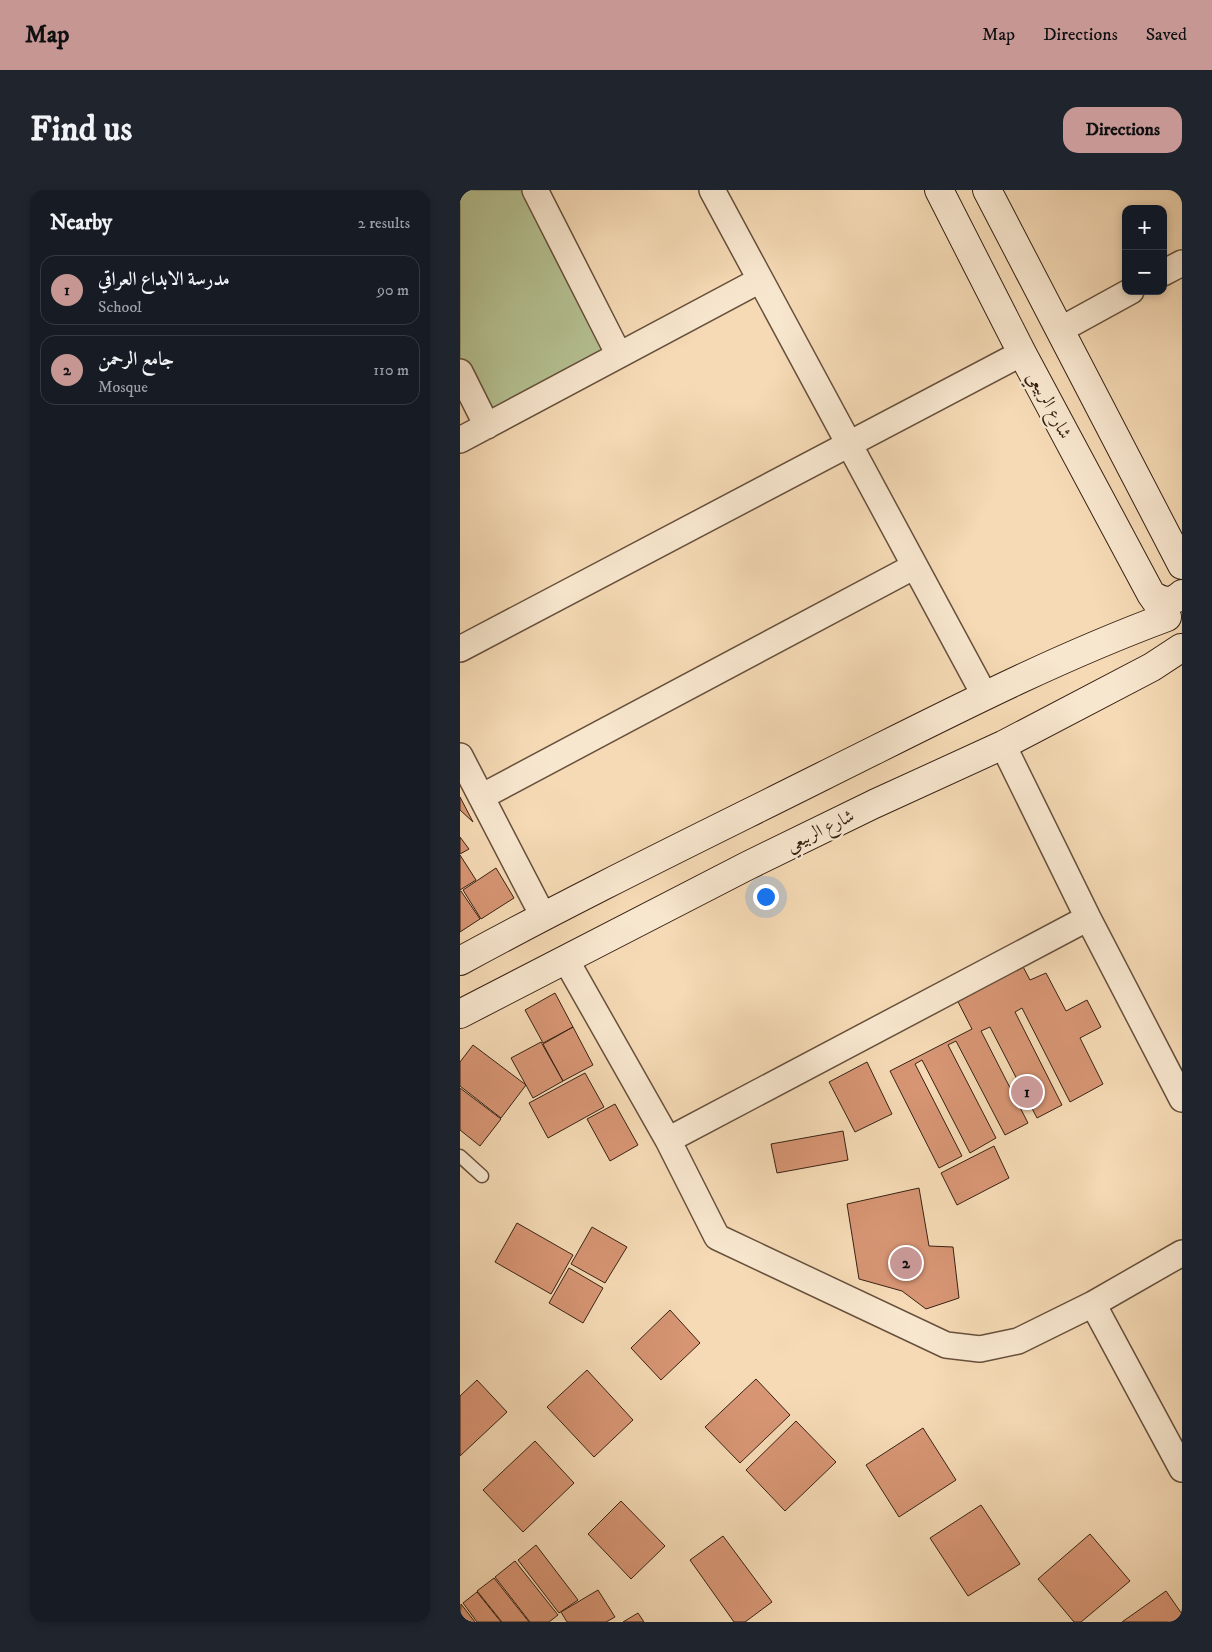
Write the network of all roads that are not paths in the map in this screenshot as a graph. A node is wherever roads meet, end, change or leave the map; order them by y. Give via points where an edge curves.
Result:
1 (535, 190) edge
2 (712, 190) edge
3 (939, 190) edge
4 (987, 190) edge
5 (1182, 263) edge
6 (1167, 271) edge
7 (760, 280) junction
8 (1124, 295) edge
9 (1060, 330) junction
10 (1022, 353) junction
11 (619, 355) junction
12 (460, 372) edge
13 (486, 426) junction
14 (460, 440) edge
15 (849, 444) junction
16 (1182, 565) edge
17 (915, 566) junction
18 (1151, 594) junction
19 (1182, 594) edge
20 (1174, 609) edge
21 (1133, 629) junction
22 (460, 649) edge
23 (1182, 654) edge
24 (1152, 667) junction
25 (984, 696) junction
26 (1003, 744) junction
27 (460, 756) edge
28 (481, 797) junction
29 (543, 916) junction
30 (1088, 918) junction
31 (566, 960) junction
32 (460, 961) edge
33 (460, 1014) edge
34 (1182, 1099) edge
35 (668, 1140) junction
36 (460, 1156) edge
37 (482, 1176) dead end
38 (1182, 1253) edge
39 (1093, 1304) junction
40 (1182, 1469) edge

1 - 11 street
2 - 7 street
3 - 10 street, شارع الربيعي
4 - 9 street
5 - 6 street
7 - 11 street
7 - 15 street
8 - 9 street
9 - 16 street
10 - 15 street
10 - 18 street, شارع الربيعي
11 - 13 street
12 - 13 street
13 - 14 street
15 - 17 street
15 - 22 street
17 - 25 street
17 - 28 street
18 - 19 street via 1164,601 1177,599
18 - 20 street, شارع الربيعي
18 - 21 street via 1147,611
20 - 21 street
20 - 23 street, شارع الربيعي via 1165,624 1169,638
21 - 24 street via 1152,631 1161,640 1162,653
21 - 25 street
23 - 24 street via 1167,668
24 - 26 street, شارع الربيعي
25 - 29 street
26 - 30 street
26 - 31 street, شارع الربيعي via 857,812
27 - 28 street
28 - 29 street
29 - 32 street
30 - 34 street
30 - 35 street
31 - 33 street, شارع الربيعي
31 - 35 street
35 - 39 street via 716,1237 946,1345 980,1348 1018,1341
36 - 37 lane
38 - 39 street
39 - 40 street

